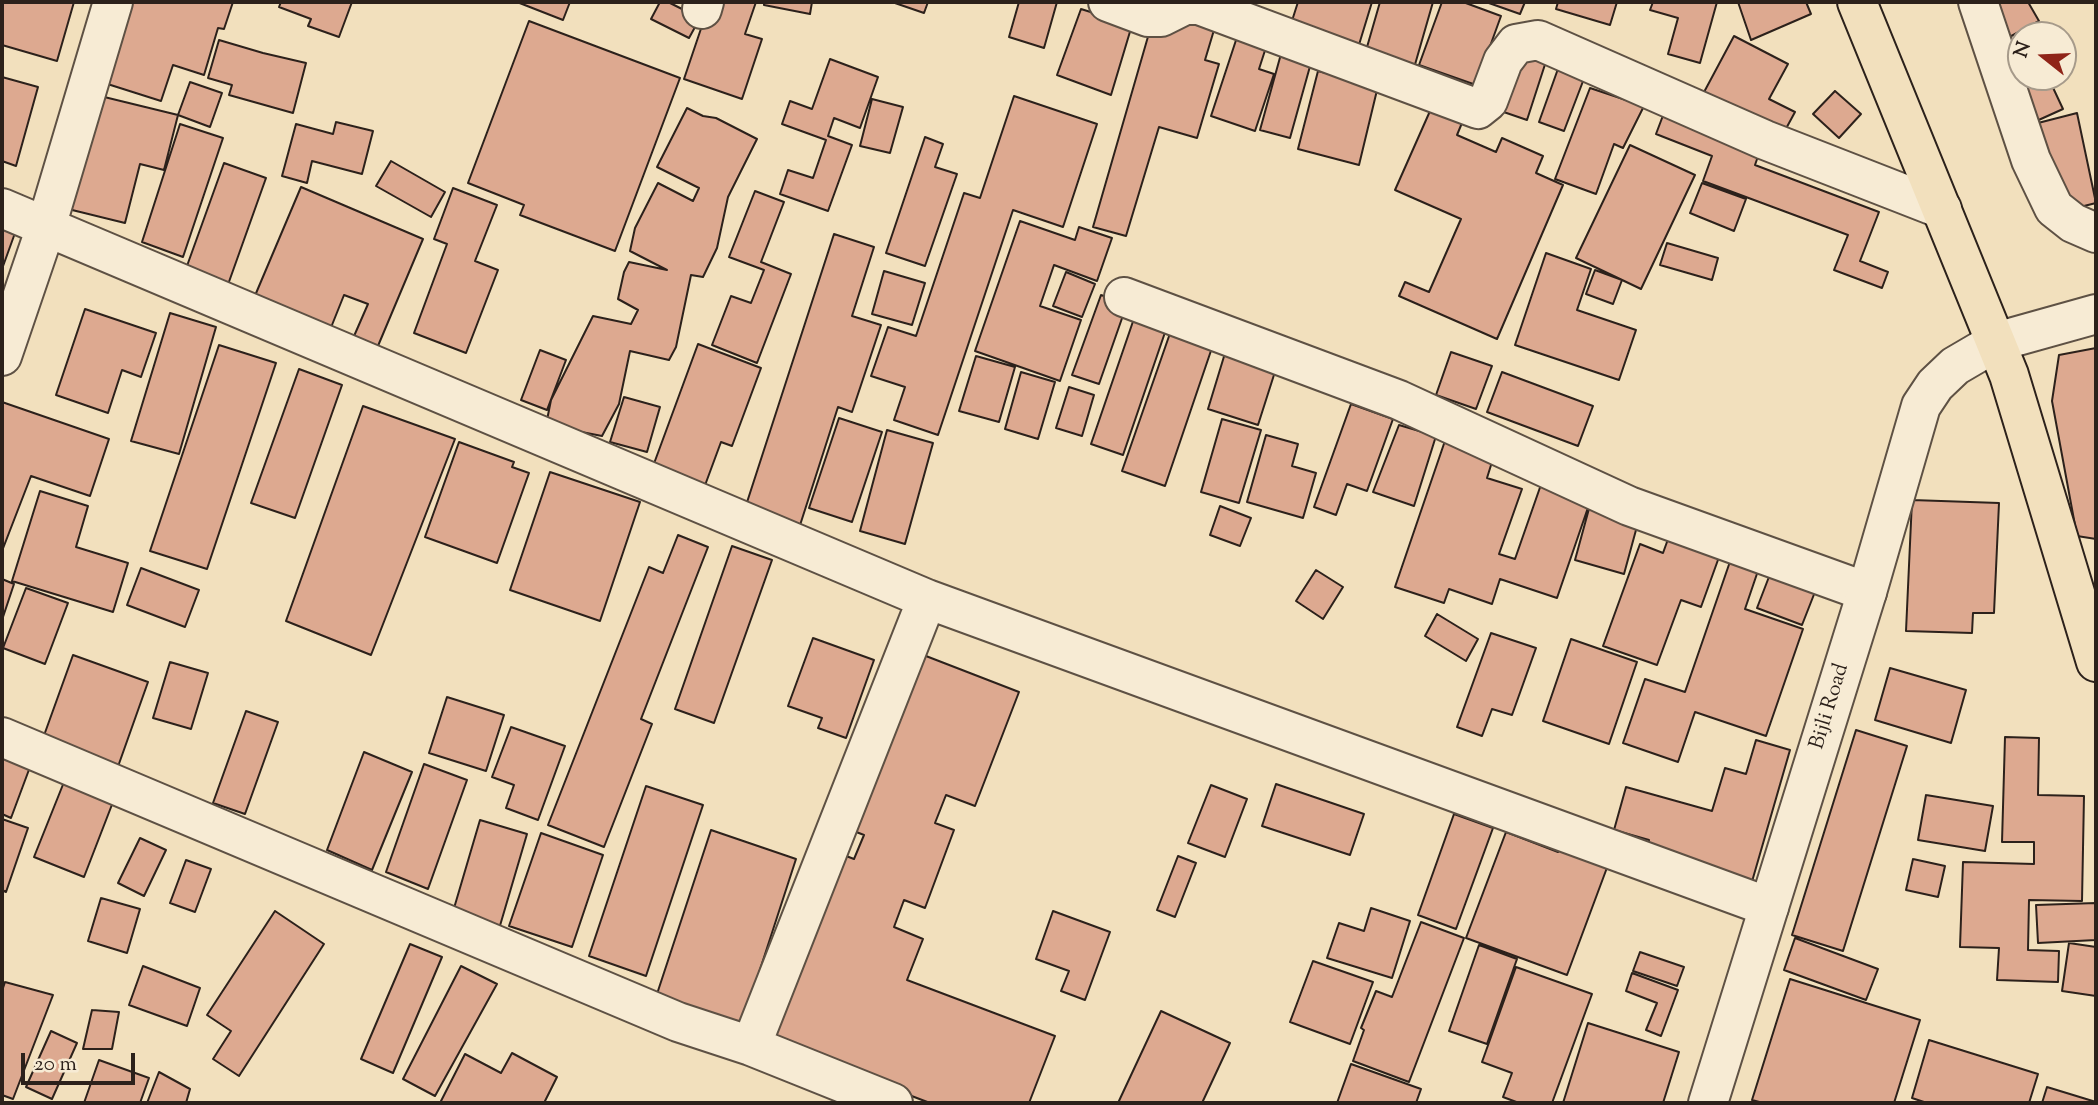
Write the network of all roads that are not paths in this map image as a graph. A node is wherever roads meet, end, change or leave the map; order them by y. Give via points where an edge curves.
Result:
1 (113, 2) edge
2 (1108, 2) edge
3 (1857, 2) edge
4 (1978, 2) edge
5 (2, 208) edge
6 (1942, 209) junction
7 (46, 226) junction
8 (2096, 233) edge
9 (1124, 297) dead end
10 (2096, 314) edge
11 (1996, 342) junction
12 (2, 356) edge
13 (1867, 592) junction
14 (926, 598) junction
15 (2096, 662) edge
16 (2, 737) edge
17 (1769, 908) junction
18 (751, 1046) junction
19 (893, 1103) edge
20 (1708, 1103) edge

1 - 7 street
2 - 6 street via 1149,17 1199,5 1478,109 1488,100 1503,61 1516,44 1538,40 1765,140
3 - 6 main road
4 - 8 street via 2031,160 2054,208
5 - 7 street
6 - 11 main road
7 - 12 street
7 - 14 street
9 - 13 street via 1399,400 1629,506
10 - 11 street, Bijli Road
11 - 13 street, Bijli Road via 1955,366 1921,406
11 - 15 main road
13 - 17 street, Bijli Road
14 - 17 street
14 - 18 street
16 - 18 street via 665,1016
17 - 20 street, Bijli Road
18 - 19 street

